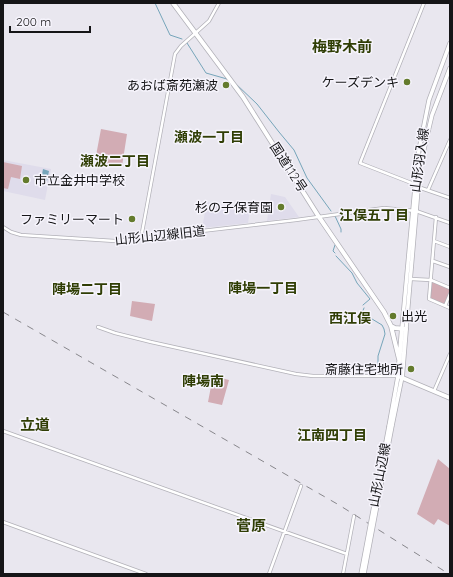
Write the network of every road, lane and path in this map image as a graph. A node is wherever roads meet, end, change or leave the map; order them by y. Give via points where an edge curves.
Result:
1 (173, 3) edge
2 (219, 3) edge
3 (424, 3) edge
4 (195, 34) junction
5 (450, 43) edge
6 (450, 68) edge
7 (450, 140) edge
8 (414, 184) junction
9 (418, 187) junction
10 (428, 190) junction
11 (450, 197) edge
12 (414, 211) junction
13 (320, 216) junction
14 (436, 217) junction
15 (450, 223) edge
16 (3, 227) edge
17 (141, 238) junction
18 (434, 241) junction
19 (450, 246) edge
20 (432, 261) junction
21 (450, 267) edge
22 (411, 278) junction
23 (431, 280) junction
24 (450, 288) edge
25 (450, 294) edge
26 (445, 306) junction
27 (450, 308) edge
28 (391, 326) junction
29 (98, 327) dead end
30 (404, 329) junction
31 (450, 354) edge
32 (399, 359) junction
33 (400, 377) junction
34 (434, 391) junction
35 (450, 398) edge
36 (3, 431) edge
37 (301, 486) dead end
38 (354, 516) dead end
39 (3, 522) edge
40 (284, 532) junction
41 (347, 554) junction
42 (146, 574) edge
43 (269, 574) edge
44 (343, 574) edge
45 (362, 574) edge

1 - 4 highway, 国道112号
2 - 4 street via 209,21
3 - 8 street via 360,163
4 - 13 highway, 国道112号 via 243,97
4 - 17 street via 175,54
5 - 8 main road, 山形羽入線 via 429,100
6 - 9 main road, 山形羽入線 via 432,115
7 - 10 street
8 - 12 main road, 山形羽入線
9 - 10 street
9 - 12 main road, 山形羽入線
10 - 11 street
12 - 13 street, 山形山辺線旧道 via 379,208
12 - 14 street, 山形山辺線旧道
12 - 22 main road, 山形羽入線
12 - 30 main road, 山形羽入線
13 - 17 street, 山形山辺線旧道
13 - 28 highway, 国道112号
14 - 15 street, 山形山辺線旧道
14 - 18 street
16 - 17 street, 山形山辺線旧道 via 15,234 28,236 115,241
18 - 19 street
18 - 20 street
20 - 21 street
20 - 23 street
22 - 23 street
22 - 30 main road, 山形羽入線
23 - 24 street
23 - 26 street via 429,299
25 - 26 street
26 - 27 street
28 - 30 highway
28 - 32 highway, 国道112号
29 - 33 street via 296,374
30 - 32 highway
30 - 33 highway
31 - 34 street
32 - 33 highway
33 - 34 highway
33 - 45 main road, 山形山辺線, bridge
34 - 35 highway
36 - 40 street
37 - 40 street
38 - 41 street
39 - 42 street
40 - 41 street
40 - 43 street
41 - 44 street

